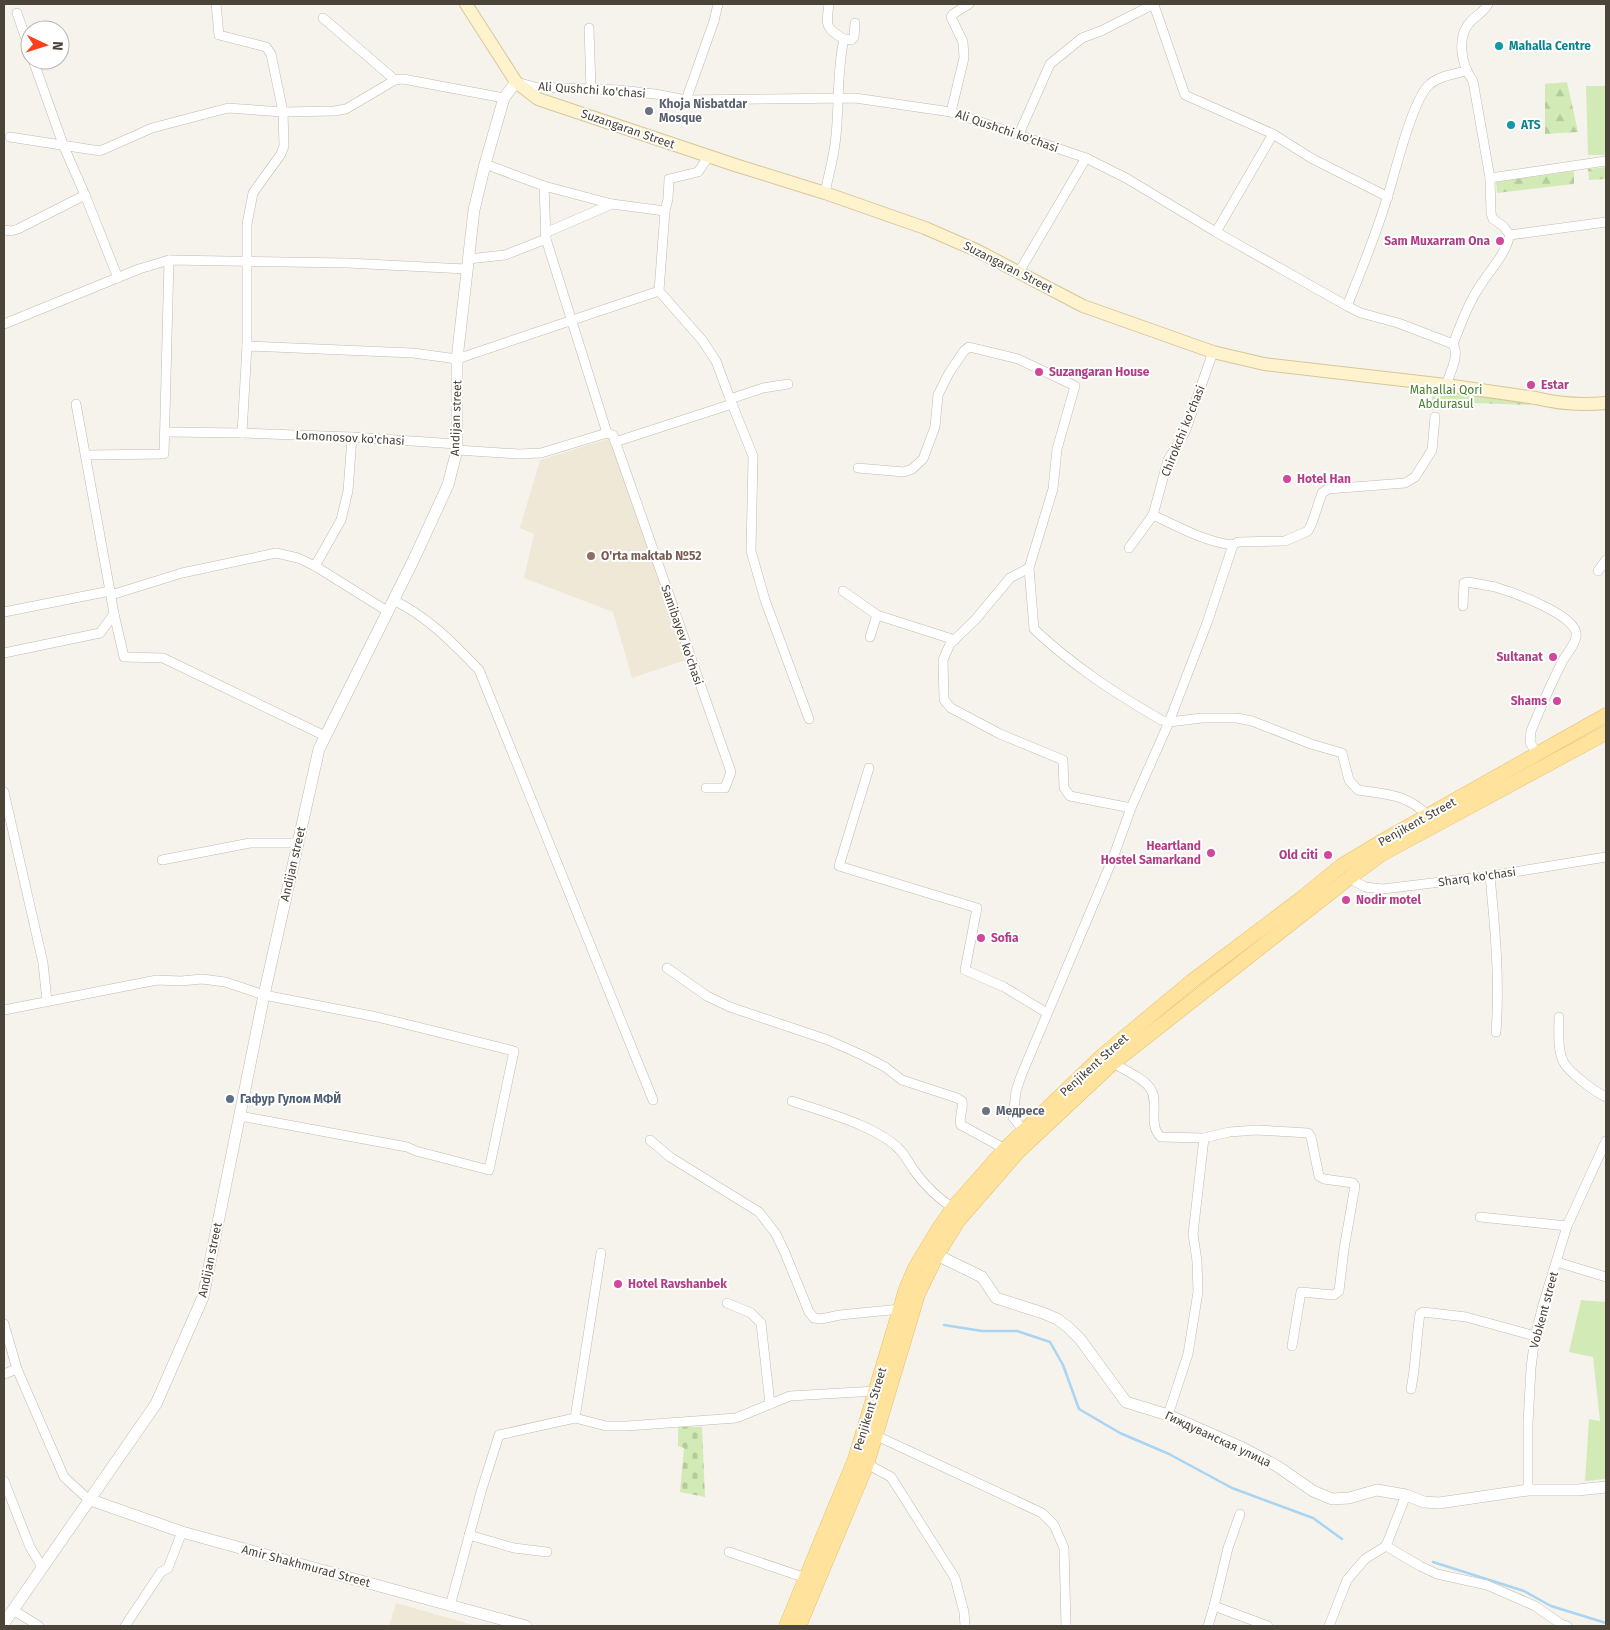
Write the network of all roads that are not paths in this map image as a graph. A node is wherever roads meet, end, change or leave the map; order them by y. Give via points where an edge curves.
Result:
1 (216, 4) edge
2 (466, 4) edge
3 (718, 4) edge
4 (829, 4) edge
5 (969, 4) edge
6 (1154, 4) edge
7 (1488, 4) edge
8 (16, 13) dead end
9 (323, 18) dead end
10 (855, 23) dead end
11 (20, 24) edge
12 (590, 28) dead end
13 (844, 39) junction
14 (37, 70) edge
15 (1466, 71) junction
16 (395, 80) junction
17 (516, 82) junction
18 (591, 89) junction
19 (504, 98) junction
20 (838, 99) junction
21 (686, 100) junction
22 (283, 112) junction
23 (951, 112) junction
24 (1019, 134) junction
25 (1273, 134) junction
26 (10, 137) dead end
27 (64, 146) junction
28 (709, 156) junction
29 (1086, 158) junction
30 (1606, 161) edge
31 (485, 164) junction
32 (1490, 178) junction
33 (544, 186) junction
34 (825, 193) junction
35 (85, 195) junction
36 (1388, 197) junction
37 (612, 204) junction
38 (665, 211) junction
39 (1606, 222) edge
40 (4, 230) edge
41 (1216, 232) junction
42 (1510, 235) junction
43 (545, 236) junction
44 (169, 260) junction
45 (247, 262) junction
46 (467, 264) junction
47 (1019, 272) junction
48 (118, 278) junction
49 (659, 291) junction
50 (1347, 306) junction
51 (570, 320) junction
52 (4, 324) edge
53 (1453, 344) junction
54 (247, 346) junction
55 (1212, 352) junction
56 (458, 358) junction
57 (788, 384) dead end
58 (1446, 385) junction
59 (731, 402) junction
60 (1606, 403) edge
61 (76, 404) dead end
62 (1435, 417) dead end
63 (166, 432) junction
64 (242, 433) junction
65 (606, 433) junction
66 (352, 437) junction
67 (615, 442) junction
68 (457, 447) junction
69 (86, 455) junction
70 (858, 468) dead end
71 (1153, 515) junction
72 (1233, 545) junction
73 (1129, 548) dead end
74 (1606, 560) edge
75 (315, 566) junction
76 (1029, 568) junction
77 (1598, 570) dead end
78 (843, 590) dead end
79 (110, 593) junction
80 (393, 600) junction
81 (1463, 606) dead end
82 (388, 611) junction
83 (4, 612) edge
84 (114, 614) junction
85 (876, 615) junction
86 (870, 637) dead end
87 (954, 640) junction
88 (4, 653) edge
89 (1606, 715) edge
90 (809, 719) dead end
91 (1169, 722) junction
92 (1606, 733) edge
93 (325, 736) junction
94 (1537, 754) junction
95 (869, 768) dead end
96 (706, 788) dead end
97 (4, 792) edge
98 (1131, 808) junction
99 (1428, 816) junction
100 (298, 843) junction
101 (1606, 857) edge
102 (162, 860) dead end
103 (1490, 876) junction
104 (1349, 878) junction
105 (667, 968) dead end
106 (264, 995) junction
107 (48, 1001) junction
108 (4, 1010) edge
109 (1047, 1013) junction
110 (1559, 1017) dead end
111 (1496, 1032) dead end
112 (1113, 1063) junction
113 (1606, 1097) edge
114 (653, 1100) dead end
115 (792, 1101) dead end
116 (240, 1116) junction
117 (1023, 1130) junction
118 (1204, 1138) junction
119 (650, 1140) dead end
120 (1606, 1141) edge
121 (1004, 1149) junction
122 (953, 1208) junction
123 (1480, 1217) dead end
124 (1568, 1226) junction
125 (602, 1252) dead end
126 (937, 1255) junction
127 (1557, 1262) junction
128 (1606, 1277) edge
129 (727, 1303) dead end
130 (900, 1309) junction
131 (4, 1324) edge
132 (1536, 1336) junction
133 (1292, 1346) dead end
134 (17, 1369) junction
135 (4, 1374) edge
136 (1411, 1389) dead end
137 (876, 1391) junction
138 (770, 1404) junction
139 (1168, 1414) junction
140 (576, 1418) junction
141 (877, 1436) junction
142 (867, 1464) junction
143 (4, 1481) edge
144 (1606, 1487) edge
145 (1528, 1490) junction
146 (1406, 1495) junction
147 (88, 1499) junction
148 (1240, 1514) dead end
149 (182, 1532) junction
150 (469, 1535) junction
151 (1386, 1546) junction
152 (546, 1552) dead end
153 (729, 1552) dead end
154 (42, 1567) junction
155 (806, 1578) junction
156 (450, 1606) junction
157 (1214, 1606) junction
158 (13, 1610) junction
159 (4, 1623) edge
160 (39, 1626) edge
161 (126, 1626) edge
162 (526, 1626) edge
163 (786, 1626) edge
164 (799, 1626) edge
165 (965, 1626) edge
166 (1066, 1626) edge
167 (1208, 1626) edge
168 (1268, 1626) edge
169 (1329, 1626) edge
170 (1567, 1626) edge

1 - 22 street via 219,35 266,47 271,54
2 - 17 main road, Suzangaran Street
3 - 21 street
4 - 13 street via 830,31
5 - 23 street via 951,17 963,42 964,58
6 - 24 street via 1082,38 1050,64
6 - 25 street via 1185,95
7 - 15 street via 1464,31 1462,45
8 - 11 street
9 - 16 street
10 - 13 street via 854,37
12 - 18 street
13 - 20 street
14 - 27 street
15 - 32 street via 1473,81
15 - 36 street via 1430,83 1420,97
16 - 19 street
16 - 22 street via 346,109
17 - 18 street, Ali Qushchi ko'chasi
17 - 19 street, Andijan street
17 - 28 main road, Suzangaran Street via 538,99
18 - 21 street, Ali Qushchi ko'chasi
19 - 31 street, Andijan street
20 - 21 street, Ali Qushchi ko'chasi
20 - 23 street, Ali Qushchi ko'chasi via 890,102
20 - 34 street via 835,143
22 - 27 street via 228,108 152,128 100,151
22 - 45 street via 284,146 250,202
23 - 24 street, Ali Qushchi ko'chasi
24 - 29 street, Ali Qushchi ko'chasi
25 - 36 street via 1311,158
25 - 41 street
26 - 27 street
27 - 35 street
28 - 34 main road, Suzangaran Street
28 - 38 street via 698,172 669,179
29 - 41 street, Ali Qushchi ko'chasi
29 - 47 street
30 - 32 street
31 - 33 street
31 - 46 street, Andijan street via 474,210
32 - 42 street via 1493,219
33 - 37 street
33 - 43 street, Samibayev ko'chasi
34 - 47 main road, Suzangaran Street via 924,228
35 - 40 street via 18,229
35 - 48 street
36 - 50 street
37 - 38 street
37 - 43 street
38 - 49 street
39 - 42 street
41 - 50 street, Ali Qushchi ko'chasi
42 - 53 street via 1504,253 1481,284
43 - 46 street via 505,256
43 - 51 street, Samibayev ko'chasi
44 - 45 street
44 - 48 street
44 - 63 street
45 - 46 street
45 - 54 street
46 - 56 street, Andijan street
47 - 55 main road, Suzangaran Street via 1083,306
48 - 52 street
49 - 51 street
49 - 59 street via 716,361
50 - 53 street, Ali Qushchi ko'chasi
51 - 56 street
51 - 65 street, Samibayev ko'chasi
53 - 58 street via 1456,355
54 - 56 street
54 - 64 street
55 - 58 main road, Suzangaran Street via 1264,364
55 - 71 street, Chirokchi ko'chasi via 1185,432 1168,460
56 - 68 street, Andijan street
57 - 59 street via 764,388
58 - 60 main road, Suzangaran Street via 1548,401
59 - 67 street
59 - 90 street via 753,456 751,550 765,600
61 - 69 street
62 - 72 street via 1432,450 1410,480 1328,489 1322,493 1308,531 1286,541 1238,542
63 - 64 street, Lomonosov ko'chasi
63 - 69 street via 164,454
64 - 66 street, Lomonosov ko'chasi
65 - 67 street, Samibayev ko'chasi via 613,435
65 - 68 street, Lomonosov ko'chasi via 541,453 519,454
66 - 68 street, Lomonosov ko'chasi
66 - 75 street via 348,491 340,520
67 - 96 street, Samibayev ko'chasi via 731,772 725,788
68 - 80 street, Andijan street via 448,485
69 - 79 street
70 - 76 street via 904,472 924,459 935,427 938,395 949,373 969,347 1018,359 1075,386 1057,449 1053,489
71 - 72 street via 1188,532
71 - 73 street
72 - 91 street
74 - 77 street
75 - 79 street via 276,553 182,573
75 - 82 street
76 - 87 street via 1010,578
76 - 91 street via 1034,629 1059,653 1111,690
78 - 85 street
79 - 83 street
79 - 84 street
80 - 82 street, Andijan street
80 - 114 street via 409,608 448,638 480,670
81 - 94 street via 1464,583 1495,587 1557,613 1575,629 1574,644 1561,663 1531,731 1530,742
82 - 93 street, Andijan street
84 - 88 street via 100,633
84 - 93 street via 124,657 163,658
85 - 86 street
85 - 87 street
87 - 98 street via 943,660 944,700 951,708 1000,734 1063,760 1064,788 1070,796
89 - 94 main road, Penjikent Street
91 - 98 street
91 - 99 street via 1237,718 1342,753 1349,780 1358,790 1399,796
92 - 104 main road, Penjikent Street via 1382,854
93 - 100 street, Andijan street via 319,748
94 - 99 main road, Penjikent Street
95 - 109 street via 840,866 977,908 965,970 1004,987
97 - 107 street via 43,963
98 - 109 street
99 - 117 main road, Penjikent Street via 1341,866 1192,981 1103,1055
100 - 102 street via 250,843
100 - 106 street, Andijan street
101 - 103 street, Sharq ko'chasi
103 - 104 street, Sharq ko'chasi via 1383,889 1365,887
103 - 111 street via 1497,958
104 - 112 main road, Penjikent Street
105 - 121 street via 707,996 821,1038 864,1056 902,1080 957,1098 963,1104 961,1125
106 - 107 street via 225,982 157,980
106 - 116 street, Andijan street
106 - 116 street via 377,1017 514,1051 489,1170 407,1147
107 - 108 street
109 - 117 street via 1016,1091 1013,1117
110 - 113 street via 1560,1051 1564,1063 1587,1085
112 - 118 street via 1153,1093 1157,1134 1161,1137
112 - 126 main road, Penjikent Street via 1018,1152 958,1221
115 - 122 street via 859,1125 893,1144 936,1197
116 - 147 street, Andijan street via 203,1297 156,1404
117 - 121 main road, Penjikent Street
118 - 133 street via 1257,1130 1308,1134 1319,1176 1355,1186 1338,1294 1301,1292
118 - 139 street via 1194,1234 1198,1292 1188,1354
119 - 130 street via 670,1157 759,1212 776,1234 814,1318
120 - 124 street, Vobkent street
121 - 122 main road, Penjikent Street
122 - 130 main road, Penjikent Street via 916,1268
123 - 124 street
124 - 127 street, Vobkent street
125 - 140 street
126 - 139 street, Гиждуванская улица via 982,1277 996,1298 1057,1319 1080,1338 1126,1402
126 - 141 main road, Penjikent Street via 918,1294
127 - 128 street
127 - 132 street, Vobkent street
129 - 138 street via 751,1313 761,1323
130 - 137 main road, Penjikent Street
131 - 134 street
132 - 136 street via 1466,1317 1423,1312 1415,1344
132 - 145 street, Vobkent street via 1528,1422
134 - 135 street
134 - 147 street via 64,1477
137 - 138 street via 790,1396
137 - 155 main road, Penjikent Street via 855,1459
138 - 140 street via 736,1418 627,1426 606,1426
139 - 146 street, Гиждуванская улица via 1252,1452 1313,1491 1332,1499 1377,1490
140 - 150 street via 499,1435
141 - 142 main road, Penjikent Street
141 - 166 street via 1042,1514 1054,1525 1064,1548
142 - 164 main road, Penjikent Street
142 - 165 street via 891,1477 955,1578
143 - 154 street via 30,1547
144 - 145 street, Гиждуванская улица
145 - 146 street, Гиждуванская улица via 1439,1503 1424,1502
146 - 151 street
147 - 149 street, Amir Shakhmurad Street
147 - 154 street, Andijan street
148 - 157 street
149 - 156 street, Amir Shakhmurad Street
149 - 161 street via 168,1568 161,1572
150 - 152 street via 514,1548
150 - 156 street
151 - 169 street via 1365,1559 1347,1580
151 - 170 street via 1437,1574 1487,1586 1535,1606
153 - 155 street
154 - 158 street, Andijan street
155 - 163 main road, Penjikent Street
156 - 162 street, Amir Shakhmurad Street
157 - 167 street
157 - 168 street
158 - 159 street, Andijan street
158 - 160 street

